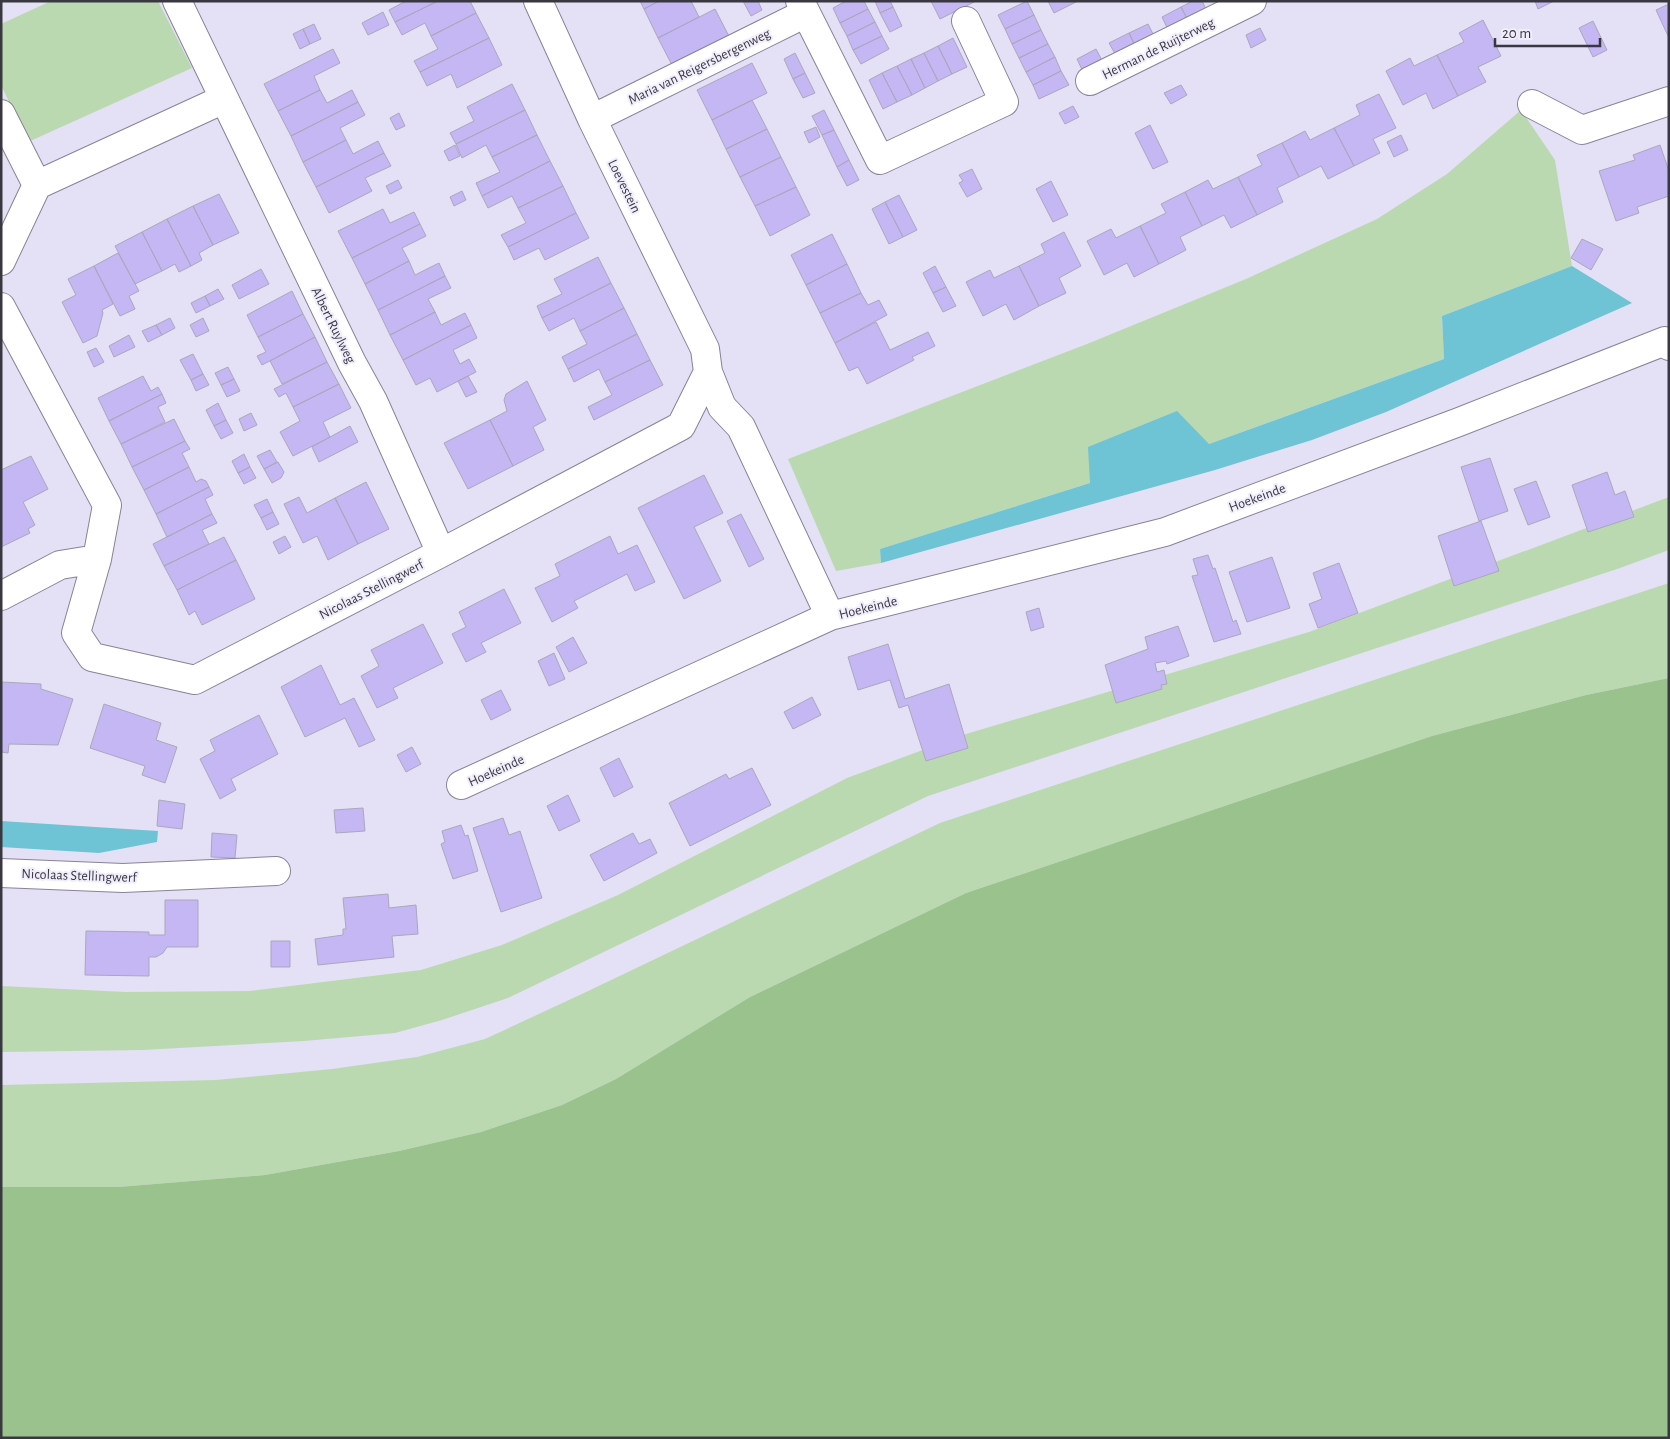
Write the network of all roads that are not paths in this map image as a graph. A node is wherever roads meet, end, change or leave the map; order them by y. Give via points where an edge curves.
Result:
1 (177, 1) edge
2 (538, 1) edge
3 (1252, 1) edge
4 (803, 7) edge
5 (966, 21) dead end
6 (1090, 81) dead end
7 (224, 99) junction
8 (1669, 101) edge
9 (1532, 104) dead end
10 (1, 114) edge
11 (592, 119) junction
12 (37, 185) junction
13 (1, 261) edge
14 (1, 307) edge
15 (1669, 346) edge
16 (708, 372) junction
17 (442, 553) junction
18 (97, 559) junction
19 (1, 596) edge
20 (830, 616) junction
21 (462, 785) dead end
22 (276, 871) dead end
23 (1, 872) edge

1 - 7 street, Albert Ruylweg
2 - 11 street, Loevestein
3 - 6 street, Herman de Ruijterweg
4 - 5 street, Maria van Reigersbergenweg via 880,160 1004,102
4 - 11 street, Maria van Reigersbergenweg
7 - 12 street
7 - 17 street, Albert Ruylweg via 372,401
8 - 9 street via 1582,130
10 - 12 street
11 - 16 street, Loevestein via 705,349
12 - 13 street
14 - 18 street, Nicolaas Stellingwerf via 107,505
15 - 20 street, Hoekeinde via 1665,341 1165,532
16 - 17 street, Nicolaas Stellingwerf via 681,426
16 - 20 street, Hoekeinde via 722,407 741,427
17 - 18 street, Nicolaas Stellingwerf via 195,680 92,657 76,633
18 - 19 street via 60,565
20 - 21 street, Hoekeinde
22 - 23 street, Nicolaas Stellingwerf via 123,878

